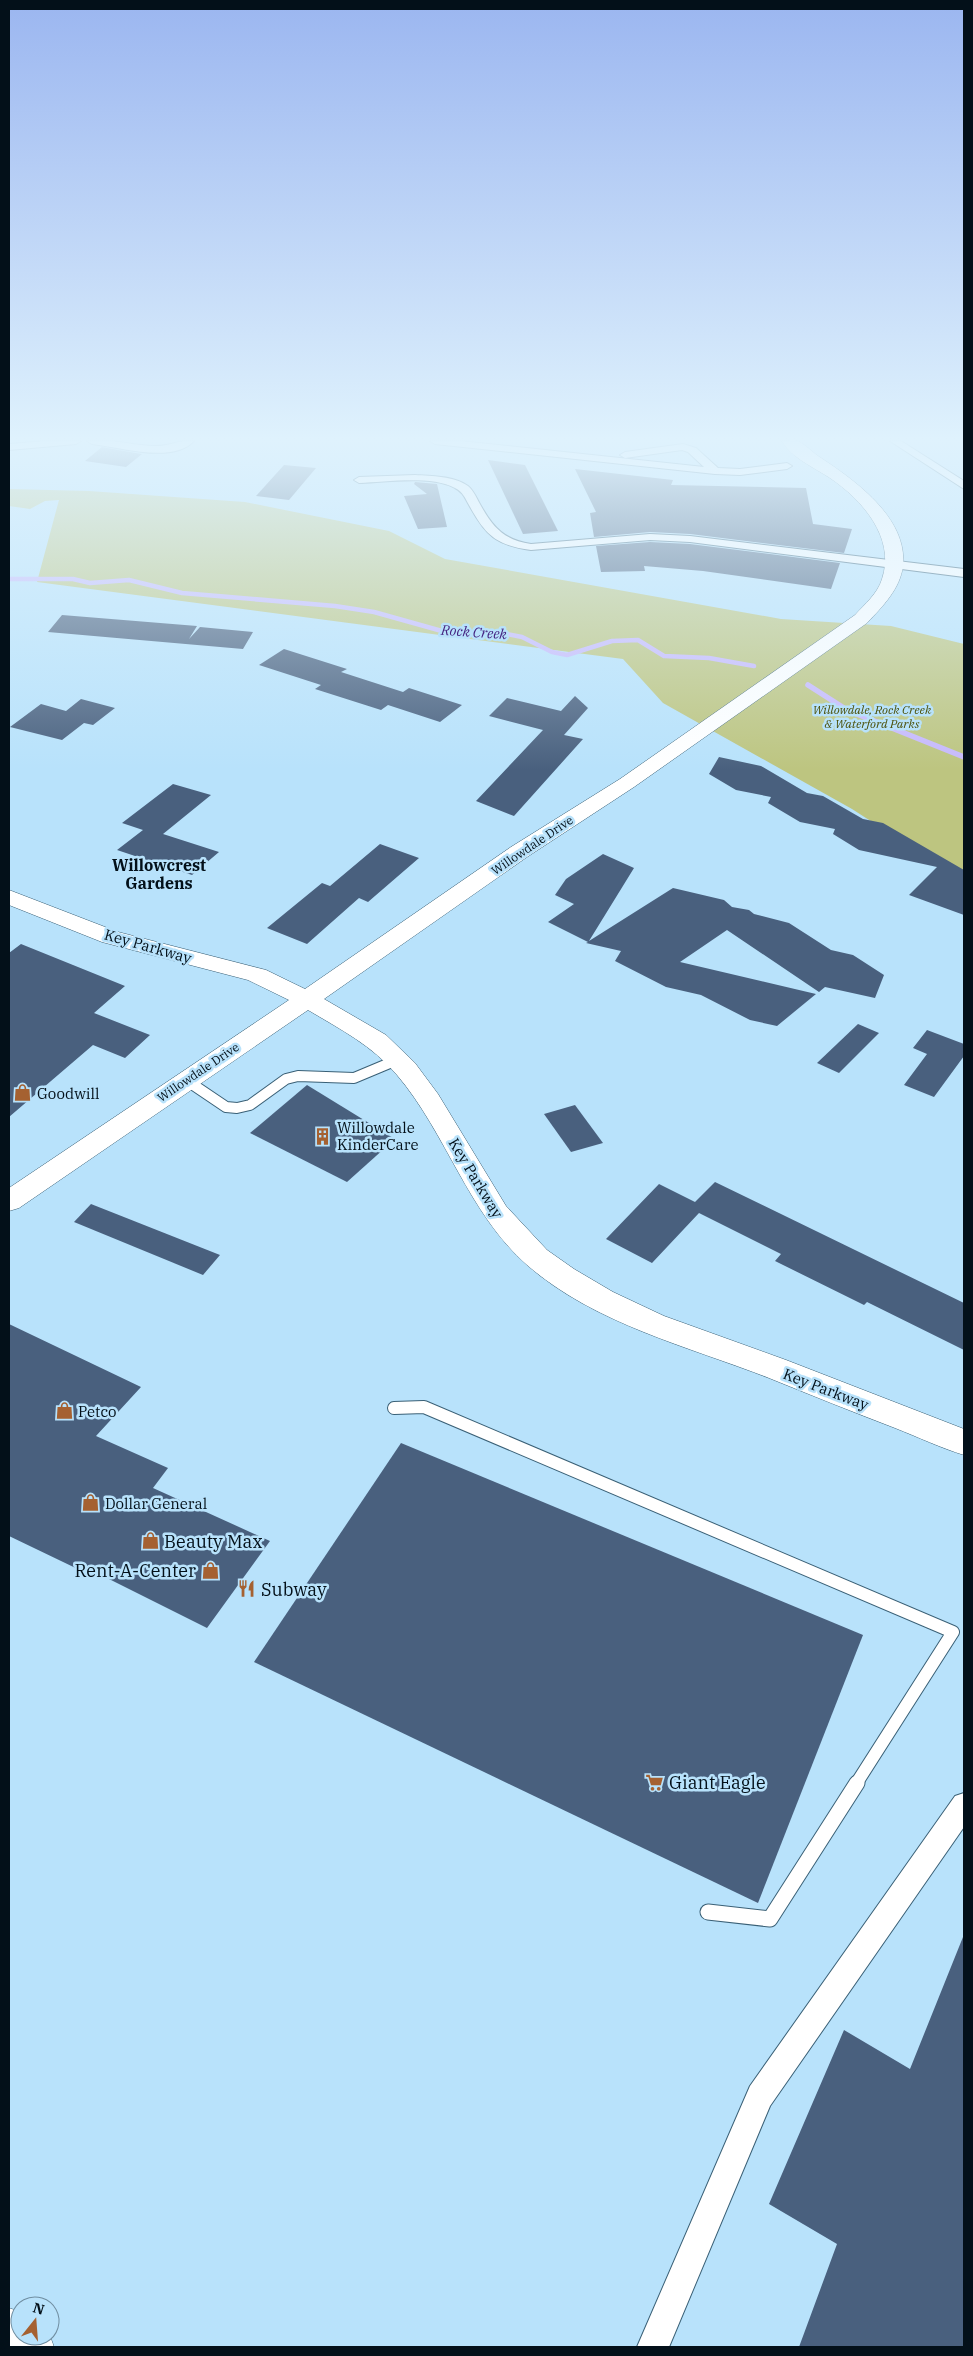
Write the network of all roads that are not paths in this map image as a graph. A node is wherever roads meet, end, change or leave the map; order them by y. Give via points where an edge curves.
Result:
1 (787, 551) edge
2 (893, 551) edge
3 (894, 564) junction
4 (964, 573) edge
5 (9, 897) edge
6 (307, 999) junction
7 (397, 1060) junction
8 (186, 1080) junction
9 (9, 1201) edge
10 (394, 1408) dead end
11 (964, 1442) edge
12 (964, 1805) edge
13 (708, 1912) dead end
14 (9, 2331) edge
15 (31, 2347) edge
16 (653, 2347) edge

1 - 3 street
2 - 3 street, Willowdale Drive
3 - 4 street
3 - 6 street, Willowdale Drive via 883,594 861,619 627,783 519,852
5 - 6 street, Key Parkway via 110,936 257,975
6 - 7 street, Key Parkway via 378,1041
6 - 8 street, Willowdale Drive
7 - 8 lane via 354,1078 298,1076 286,1079 250,1105 238,1108 226,1106
7 - 11 street, Key Parkway via 429,1100 501,1220 537,1257 564,1277 653,1324
8 - 9 street, Willowdale Drive
10 - 13 lane via 424,1407 953,1632 770,1919
12 - 16 street via 760,2096
14 - 15 street

